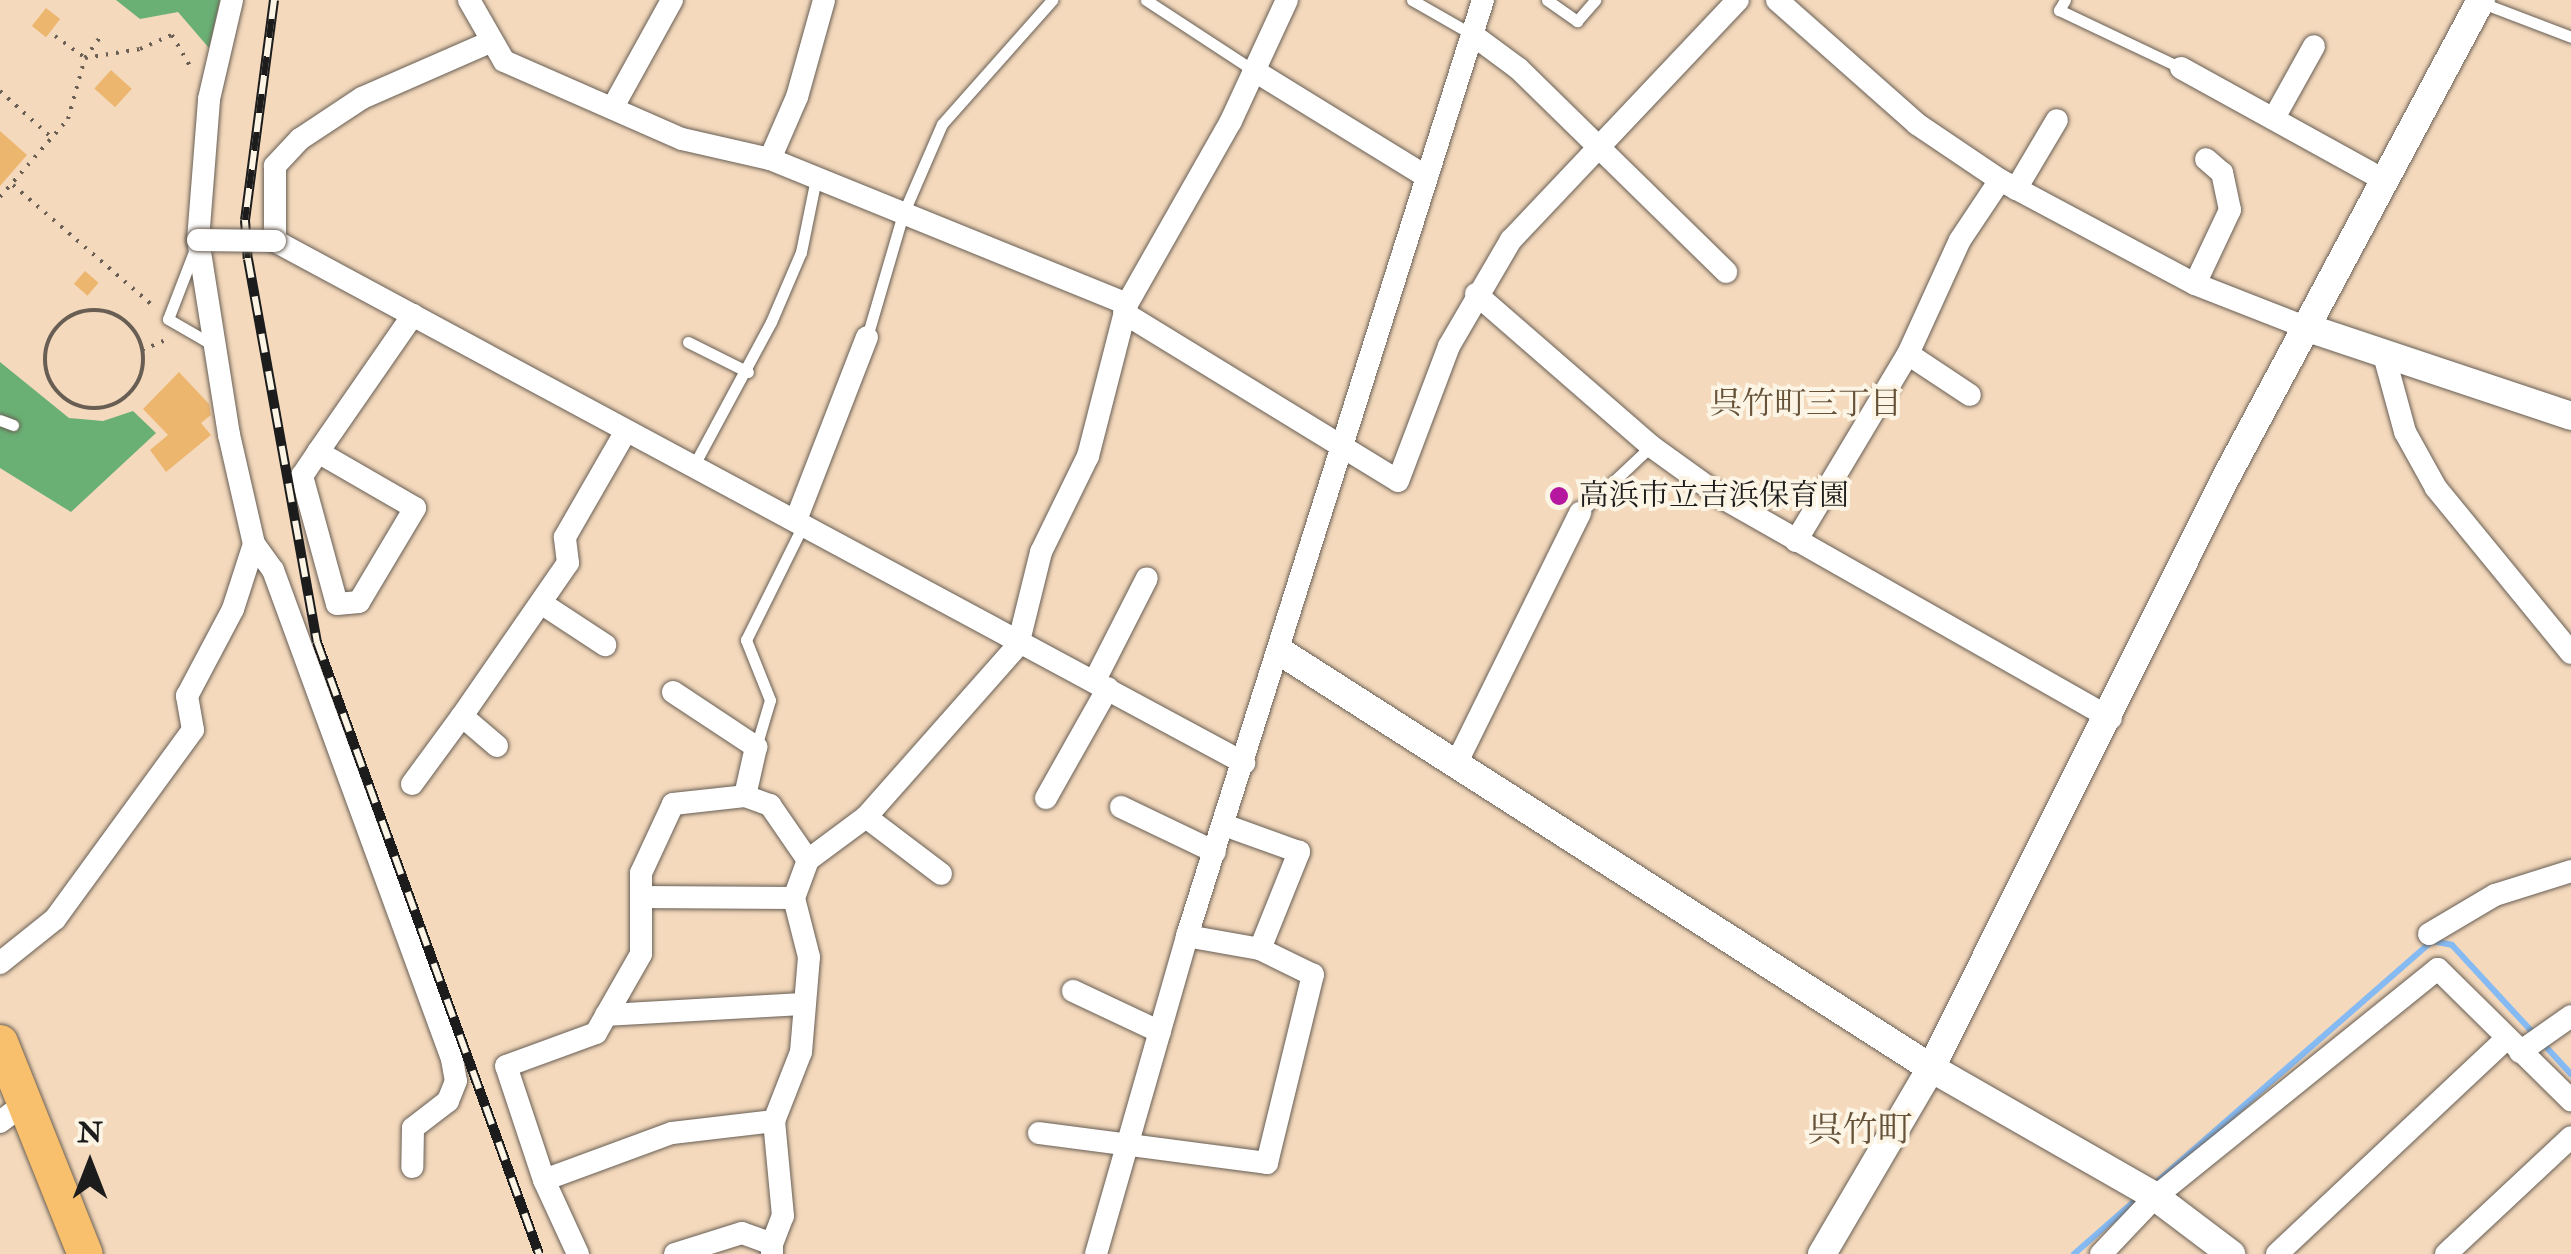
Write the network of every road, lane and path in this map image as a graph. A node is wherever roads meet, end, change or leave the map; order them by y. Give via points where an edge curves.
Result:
1 (232, 0) edge
2 (469, 0) edge
3 (672, 0) edge
4 (824, 0) edge
5 (1052, 0) edge
6 (1146, 0) edge
7 (1287, 0) edge
8 (1412, 0) edge
9 (1483, 0) edge
10 (1547, 0) edge
11 (1595, 0) edge
12 (1738, 0) edge
13 (1777, 0) edge
14 (2065, 0) edge
15 (2479, 1) edge
16 (1473, 35) junction
17 (55, 36) dead end
18 (2571, 37) edge
19 (100, 38) dead end
20 (490, 42) junction
21 (2314, 46) dead end
22 (85, 58) junction
23 (2181, 68) joint
24 (1253, 70) junction
25 (0, 90) edge
26 (209, 99) junction
27 (613, 107) junction
28 (2274, 118) junction
29 (2057, 120) dead end
30 (53, 139) junction
31 (1603, 149) junction
32 (2206, 159) dead end
33 (770, 160) junction
34 (1427, 177) junction
35 (816, 178) junction
36 (2382, 179) junction
37 (12, 184) junction
38 (2008, 184) junction
39 (0, 197) edge
40 (903, 214) junction
41 (198, 240) junction
42 (275, 241) junction
43 (1726, 272) dead end
44 (2195, 284) junction
45 (1476, 294) junction
46 (1126, 308) junction
47 (413, 315) junction
48 (174, 322) junction
49 (2306, 327) junction
50 (867, 338) joint
51 (688, 342) dead end
52 (214, 346) junction
53 (142, 350) junction
54 (1908, 354) junction
55 (2384, 355) junction
56 (748, 372) junction
57 (1970, 395) dead end
58 (2571, 416) edge
59 (0, 420) edge
60 (13, 425) dead end
61 (626, 431) junction
62 (1341, 446) junction
63 (1651, 446) junction
64 (318, 452) junction
65 (694, 465) junction
66 (1580, 513) joint
67 (800, 522) junction
68 (1796, 541) junction
69 (254, 544) junction
70 (1146, 578) dead end
71 (541, 602) junction
72 (1018, 645) junction
73 (605, 646) dead end
74 (1282, 652) junction
75 (2571, 654) edge
76 (1102, 684) junction
77 (672, 692) dead end
78 (462, 716) junction
79 (2111, 718) junction
80 (497, 746) dead end
81 (756, 747) junction
82 (1458, 762) junction
83 (1244, 763) junction
84 (412, 784) dead end
85 (745, 796) junction
86 (1046, 798) dead end
87 (1121, 807) dead end
88 (866, 817) junction
89 (1224, 825) junction
90 (1215, 852) junction
91 (808, 860) junction
92 (2571, 871) edge
93 (941, 874) dead end
94 (641, 897) junction
95 (794, 898) junction
96 (2430, 934) dead end
97 (1187, 936) junction
98 (1260, 949) junction
99 (0, 962) edge
100 (1074, 991) dead end
101 (804, 1004) junction
102 (606, 1015) junction
103 (2571, 1016) edge
104 (1160, 1032) junction
105 (0, 1042) edge
106 (2517, 1047) junction
107 (1931, 1068) junction
108 (2571, 1100) edge
109 (12, 1113) edge
110 (774, 1121) junction
111 (1039, 1133) dead end
112 (2571, 1138) edge
113 (1128, 1141) junction
114 (412, 1167) dead end
115 (544, 1180) junction
116 (2147, 1192) junction
117 (772, 1249) edge
118 (85, 1254) edge
119 (578, 1254) edge
120 (675, 1254) edge
121 (1096, 1254) edge
122 (1822, 1254) edge
123 (2101, 1254) edge
124 (2231, 1254) edge
125 (2277, 1254) edge
126 (2446, 1254) edge

1 - 26 street
2 - 20 street
3 - 27 street
4 - 33 street via 798,97
5 - 40 lane via 942,124
6 - 24 lane
7 - 24 street
8 - 16 lane
9 - 16 street
10 - 11 lane via 1578,21
12 - 31 street
13 - 38 street via 1916,124
14 - 23 lane via 2059,10
15 - 18 lane
15 - 36 street
16 - 31 street
16 - 34 street
17 - 22 path
19 - 22 path
20 - 27 street via 504,61
20 - 42 street via 362,98 300,140 275,166
21 - 28 street
22 - 26 path via 140,50 172,35
22 - 30 path via 75,102
23 - 28 street
24 - 34 street
24 - 46 street
25 - 30 path
26 - 41 street
27 - 33 street via 682,140
28 - 36 street
29 - 38 street
30 - 37 path
31 - 43 street
31 - 45 street via 1511,240
32 - 44 street via 2222,173 2230,210
33 - 35 street
34 - 62 street
35 - 40 street
35 - 56 lane via 801,252
36 - 49 street
37 - 39 path
37 - 48 path
38 - 44 street
38 - 54 street via 1960,240
40 - 46 street
40 - 50 lane
41 - 42 street, bridge
41 - 48 lane
41 - 52 street
42 - 47 street
44 - 49 street
45 - 62 street via 1398,480
45 - 63 street
46 - 62 street
46 - 72 street via 1088,456 1041,552
47 - 61 street
47 - 64 street
48 - 52 lane
48 - 53 path via 162,347
49 - 55 street
49 - 79 street via 2145,638
50 - 67 street
51 - 56 lane
52 - 69 street
53 - 53 path via 125,321 82,312 54,330 46,374 67,400 100,408 130,392 141,372
54 - 57 street
54 - 68 street
55 - 58 street
55 - 75 street via 2404,432 2436,488
56 - 65 lane
59 - 60 lane
61 - 65 street
61 - 71 street via 565,536 568,563
62 - 74 street
63 - 66 lane
63 - 68 street
64 - 64 street via 302,476 332,586 337,604 359,602 414,508
65 - 67 street
66 - 82 street
67 - 72 street
67 - 81 lane via 746,640 770,700
68 - 79 street
69 - 99 street via 232,609 187,696 193,730 55,919
69 - 114 street via 272,570 452,1059 456,1082 448,1100 413,1128
70 - 76 street
71 - 73 street
71 - 78 street
72 - 76 street
72 - 88 street
74 - 82 street
74 - 83 street
76 - 83 street
76 - 86 street
77 - 81 street
78 - 80 street
78 - 84 street
79 - 107 street
81 - 85 street
82 - 107 street
83 - 89 street
85 - 91 street via 770,805
85 - 94 street via 673,804 640,873
87 - 90 street
88 - 91 street
88 - 93 street
89 - 90 street
89 - 98 street via 1299,852
90 - 97 street
91 - 95 street
92 - 96 street via 2496,895
94 - 95 street
94 - 102 street via 641,954
95 - 101 street via 809,957
97 - 98 street
97 - 104 street
98 - 113 street via 1313,975 1267,1163
100 - 104 street
101 - 102 street
101 - 110 street via 800,1052
102 - 115 street via 596,1033 506,1066
103 - 106 street
104 - 113 street
105 - 109 main road
106 - 108 street
106 - 116 street via 2438,969
106 - 125 street
107 - 116 street
107 - 122 street
109 - 118 main road via 54,1163
110 - 115 street via 672,1133
110 - 117 street via 783,1216
111 - 113 street
112 - 126 street
113 - 121 street
115 - 119 street
116 - 123 street
116 - 124 street
117 - 120 street via 742,1234

